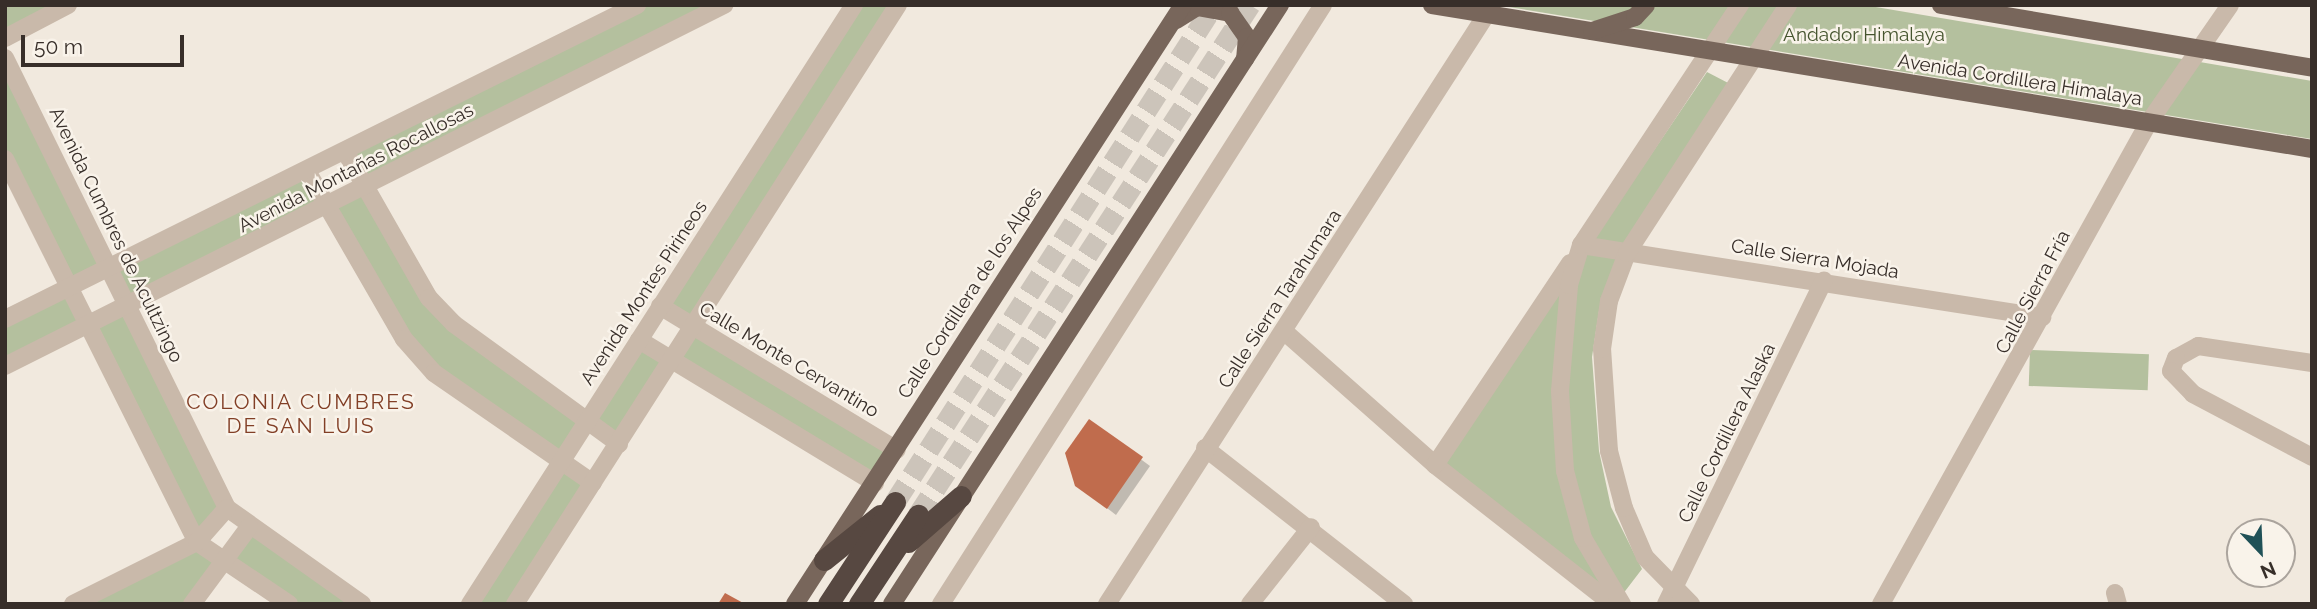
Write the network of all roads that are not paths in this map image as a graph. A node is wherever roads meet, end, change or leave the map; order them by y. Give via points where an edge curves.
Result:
1 (68, 5) edge
2 (637, 5) edge
3 (724, 5) edge
4 (854, 5) edge
5 (898, 5) edge
6 (1183, 5) edge
7 (1280, 5) edge
8 (1432, 5) edge
9 (1646, 5) edge
10 (1740, 5) edge
11 (1788, 5) edge
12 (1941, 5) edge
13 (2230, 5) edge
14 (1319, 7) edge
15 (1486, 15) junction
16 (1167, 29) junction
17 (1588, 32) junction
18 (5, 38) edge
19 (2199, 49) junction
20 (1707, 54) junction
21 (5, 58) edge
22 (1755, 59) junction
23 (1241, 65) junction
24 (2312, 68) edge
25 (2149, 122) junction
26 (2312, 149) edge
27 (345, 151) junction
28 (5, 159) edge
29 (307, 171) junction
30 (365, 188) junction
31 (328, 206) junction
32 (1581, 246) junction
33 (1627, 253) junction
34 (109, 268) junction
35 (1824, 280) junction
36 (70, 287) junction
37 (127, 305) junction
38 (660, 306) junction
39 (2042, 317) junction
40 (5, 319) edge
41 (88, 324) junction
42 (694, 327) junction
43 (1286, 333) junction
44 (639, 340) junction
45 (673, 360) junction
46 (2312, 363) edge
47 (5, 366) edge
48 (587, 421) junction
49 (619, 444) junction
50 (1205, 448) junction
51 (897, 450) junction
52 (2312, 457) edge
53 (562, 461) junction
54 (1435, 465) junction
55 (593, 483) junction
56 (875, 483) junction
57 (961, 496) junction
58 (228, 508) junction
59 (918, 515) tunnel mouth
60 (249, 527) junction
61 (1311, 527) junction
62 (197, 542) junction
63 (889, 555) junction
64 (222, 557) junction
65 (824, 559) junction
66 (1670, 596) edge
67 (948, 602) edge
68 (73, 604) edge
69 (192, 604) edge
70 (289, 604) edge
71 (362, 604) edge
72 (470, 604) edge
73 (515, 604) edge
74 (795, 604) edge
75 (828, 604) edge
76 (859, 604) edge
77 (892, 604) edge
78 (1107, 604) edge
79 (1250, 604) edge
80 (1404, 604) edge
81 (1612, 604) edge
82 (1622, 604) edge
83 (1691, 604) edge
84 (1881, 604) edge

1 - 18 street
2 - 27 street, Avenida Montañas Rocallosas
3 - 30 street, Avenida Montañas Rocallosas
4 - 38 street, Avenida Montes Pirineos
5 - 42 street
6 - 16 main road, Calle Cordillera de los Alpes
7 - 23 main road
8 - 15 main road, Avenida Cordillera Himalaya
9 - 17 main road via 1635,18
10 - 20 street
11 - 22 street
12 - 19 main road
13 - 19 street, Calle Sierra Fría
14 - 67 street
15 - 17 main road, Avenida Cordillera Himalaya
15 - 43 street, Calle Sierra Tarahumara
16 - 23 main road via 1197,7 1222,8 1243,28 1248,47
16 - 51 main road, Calle Cordillera de los Alpes
17 - 20 main road, Avenida Cordillera Himalaya
19 - 24 main road
19 - 25 street, Calle Sierra Fría
20 - 22 main road, Avenida Cordillera Himalaya
20 - 32 street
21 - 34 street, Avenida Cumbres de Acultzingo
22 - 25 main road, Avenida Cordillera Himalaya
22 - 33 street
23 - 57 main road
25 - 26 main road, Avenida Cordillera Himalaya
25 - 39 street, Calle Sierra Fría
27 - 29 street, Avenida Montañas Rocallosas
27 - 30 street
28 - 36 street
29 - 31 street
29 - 34 street, Avenida Montañas Rocallosas
30 - 31 street, Avenida Montañas Rocallosas
30 - 48 street via 429,298 454,324
31 - 37 street, Avenida Montañas Rocallosas
31 - 53 street via 404,339 434,373
32 - 33 street, Calle Sierra Mojada
32 - 54 street
32 - 82 street via 1569,285 1560,391 1565,471 1583,538
33 - 35 street, Calle Sierra Mojada
33 - 66 street via 1609,301 1602,349 1609,451 1645,557
34 - 36 street, Avenida Montañas Rocallosas
34 - 37 street, Avenida Cumbres de Acultzingo
35 - 39 street, Calle Sierra Mojada
35 - 66 street, Calle Cordillera Alaska
36 - 40 street, Avenida Montañas Rocallosas
36 - 41 street
37 - 41 street, Avenida Montañas Rocallosas
37 - 58 street, Avenida Cumbres de Acultzingo
38 - 42 street, Calle Monte Cervantino
38 - 44 street, Avenida Montes Pirineos
39 - 84 street, Calle Sierra Fría
41 - 47 street, Avenida Montañas Rocallosas
41 - 62 street
42 - 45 street
42 - 51 street, Calle Monte Cervantino
43 - 50 street, Calle Sierra Tarahumara
43 - 54 street
44 - 45 street
44 - 48 street, Avenida Montes Pirineos
45 - 49 street
45 - 56 street
46 - 52 street via 2198,346 2176,358 2171,371 2193,394
48 - 49 street
48 - 53 street, Avenida Montes Pirineos
49 - 55 street
50 - 61 street
50 - 78 street, Calle Sierra Tarahumara
51 - 56 main road, Calle Cordillera de los Alpes
53 - 55 street
53 - 72 street, Avenida Montes Pirineos
54 - 81 street
55 - 73 street
56 - 65 main road, Calle Cordillera de los Alpes
57 - 63 highway
57 - 77 main road
58 - 60 street, Avenida Cumbres de Acultzingo
58 - 62 street
59 - 63 highway
60 - 64 street
60 - 71 street, Avenida Cumbres de Acultzingo
61 - 79 street
61 - 80 street
62 - 64 street
62 - 68 street
63 - 76 highway
64 - 69 street
64 - 70 street
65 - 74 main road, Calle Cordillera de los Alpes
65 - 75 highway via 895,502
66 - 83 street

